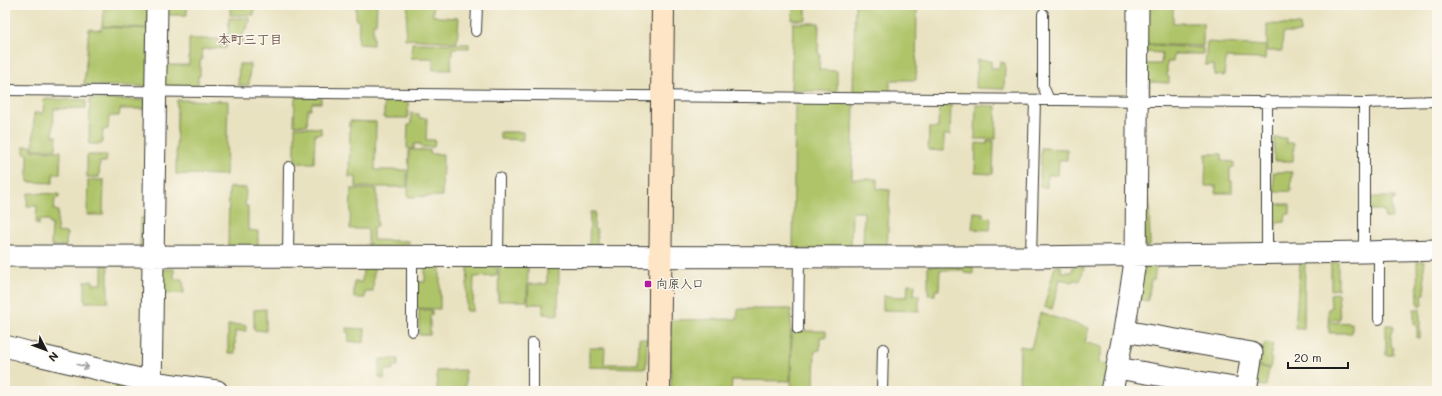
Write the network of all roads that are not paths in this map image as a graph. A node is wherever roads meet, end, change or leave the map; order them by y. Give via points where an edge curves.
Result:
1 (157, 5) edge
2 (477, 5) edge
3 (663, 5) edge
4 (1138, 5) edge
5 (1043, 14) dead end
6 (476, 31) dead end
7 (5, 90) edge
8 (156, 93) junction
9 (662, 96) junction
10 (1035, 100) junction
11 (1049, 100) junction
12 (1137, 101) junction
13 (1267, 101) junction
14 (1437, 101) edge
15 (1364, 103) junction
16 (289, 167) dead end
17 (499, 178) dead end
18 (1437, 250) edge
19 (1371, 252) junction
20 (1267, 254) junction
21 (5, 256) edge
22 (661, 256) junction
23 (799, 256) junction
24 (1136, 256) junction
25 (154, 257) junction
26 (288, 257) junction
27 (412, 257) junction
28 (498, 257) junction
29 (1031, 257) junction
30 (1379, 318) dead end
31 (798, 329) dead end
32 (412, 331) dead end
33 (1124, 331) junction
34 (533, 343) dead end
35 (5, 346) edge
36 (883, 349) dead end
37 (1117, 368) junction
38 (152, 387) edge
39 (217, 391) edge
40 (533, 391) edge
41 (659, 391) edge
42 (882, 391) edge
43 (1112, 391) edge

1 - 8 street
2 - 6 lane
3 - 9 street
4 - 12 street
5 - 11 lane via 1043,86
7 - 8 lane
8 - 9 lane
8 - 25 street
9 - 10 lane
9 - 22 street
10 - 11 lane
10 - 29 lane
11 - 12 lane
12 - 13 lane
12 - 24 street
13 - 15 lane
13 - 20 lane
14 - 15 lane
15 - 19 lane
16 - 26 lane
17 - 28 lane
18 - 19 street
19 - 20 street
19 - 30 lane
20 - 24 street
21 - 25 street
22 - 23 street
22 - 28 street
22 - 41 street
23 - 29 street
23 - 31 lane
24 - 29 street
24 - 33 street
25 - 26 street
25 - 38 street
26 - 27 street
27 - 28 street
27 - 32 lane
33 - 37 street
33 - 37 street via 1252,353 1246,390
34 - 40 lane
35 -> 38 street
36 - 42 lane
37 - 43 street
38 - 39 street

